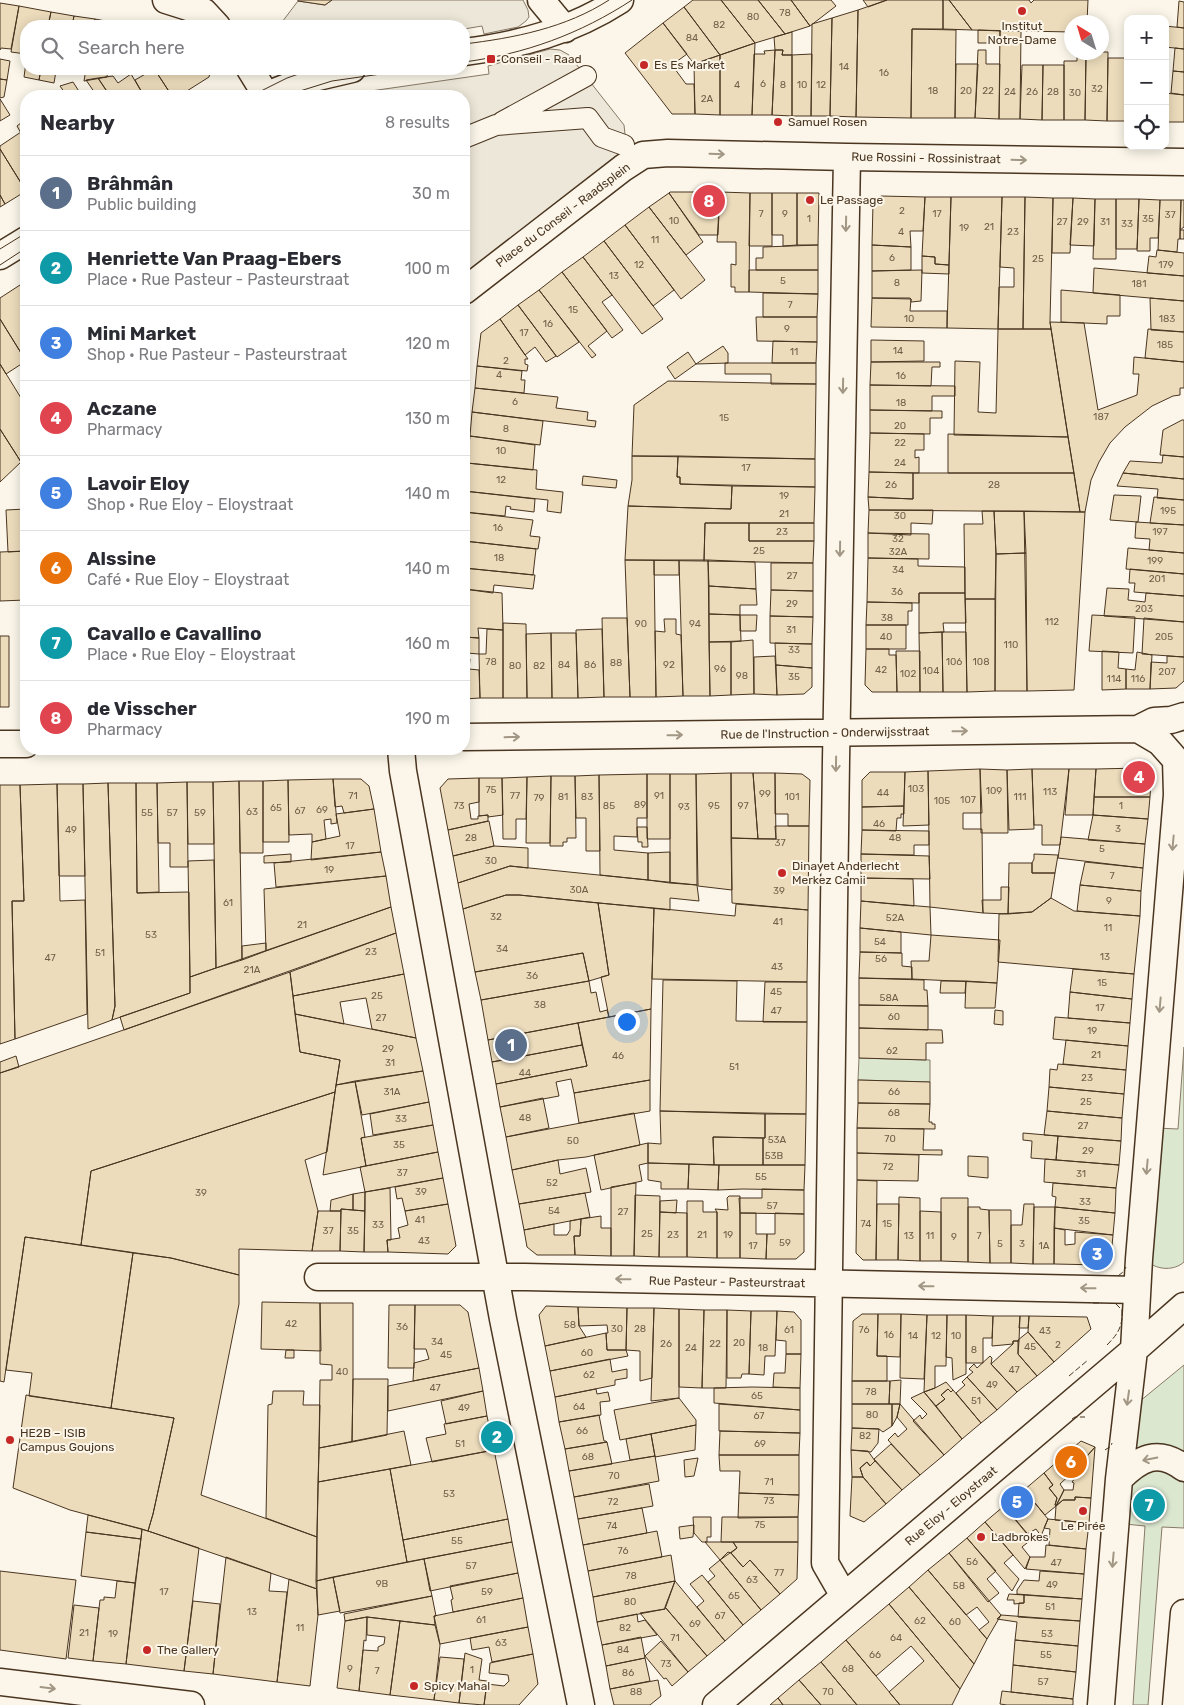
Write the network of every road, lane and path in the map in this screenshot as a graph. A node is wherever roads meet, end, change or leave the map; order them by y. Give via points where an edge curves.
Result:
1 (171, 0) edge
2 (541, 0) edge
3 (620, 0) edge
4 (211, 20) edge
5 (564, 29) junction
6 (470, 51) edge
7 (253, 75) edge
8 (326, 75) edge
9 (586, 76) dead end
10 (262, 90) edge
11 (280, 90) edge
12 (496, 125) junction
13 (470, 136) edge
14 (624, 145) dead end
15 (668, 153) joint
16 (847, 158) junction
17 (1184, 162) edge
18 (20, 244) edge
19 (0, 256) edge
20 (470, 285) edge
21 (1184, 716) edge
22 (1138, 729) junction
23 (837, 732) junction
24 (470, 737) edge
25 (0, 744) edge
26 (20, 744) edge
27 (402, 755) edge
28 (318, 1277) dead end
29 (495, 1277) junction
30 (829, 1284) junction
31 (1137, 1290) junction
32 (1184, 1306) edge
33 (1134, 1350) junction
34 (1184, 1468) edge
35 (1119, 1479) junction
36 (844, 1596) junction
37 (1184, 1613) edge
38 (0, 1682) edge
39 (177, 1704) edge
40 (581, 1705) edge
41 (716, 1705) edge
42 (1101, 1705) edge
43 (1176, 1705) edge

1 - 4 street via 204,12
2 - 5 street
3 - 5 street
5 - 6 street via 519,43
7 - 10 street
8 - 11 street
9 - 12 street
12 - 13 street
12 - 14 street via 588,118 602,137
15 -> 16 street, Rue Rossini - Rossinistraat
15 - 20 street, Place du Conseil - Raadsplein via 643,156 623,168
16 -> 17 street, Rue Rossini - Rossinistraat
16 -> 23 street
18 - 19 street
21 - 22 street, Rue de l'Instruction - Onderwijsstraat via 1154,721
23 -> 22 street, Rue de l'Instruction - Onderwijsstraat
22 -> 31 street via 1160,742 1176,760 1177,795
24 -> 23 street, Rue de l'Instruction - Onderwijsstraat
23 -> 30 street
25 - 26 street
27 - 29 street
28 - 29 street, Rue Pasteur - Pasteurstraat
30 -> 29 street, Rue Pasteur - Pasteurstraat
29 - 40 street
31 -> 30 street, Rue Pasteur - Pasteurstraat
30 - 36 street via 825,1563
31 - 33 street
32 - 33 street, Rue Eloy - Eloystraat
33 -> 35 street
33 - 36 street, Rue Eloy - Eloystraat
34 -> 35 street via 1173,1459 1148,1457
35 -> 42 street
36 - 41 street, Rue Eloy - Eloystraat
37 - 43 street
38 -> 39 street

